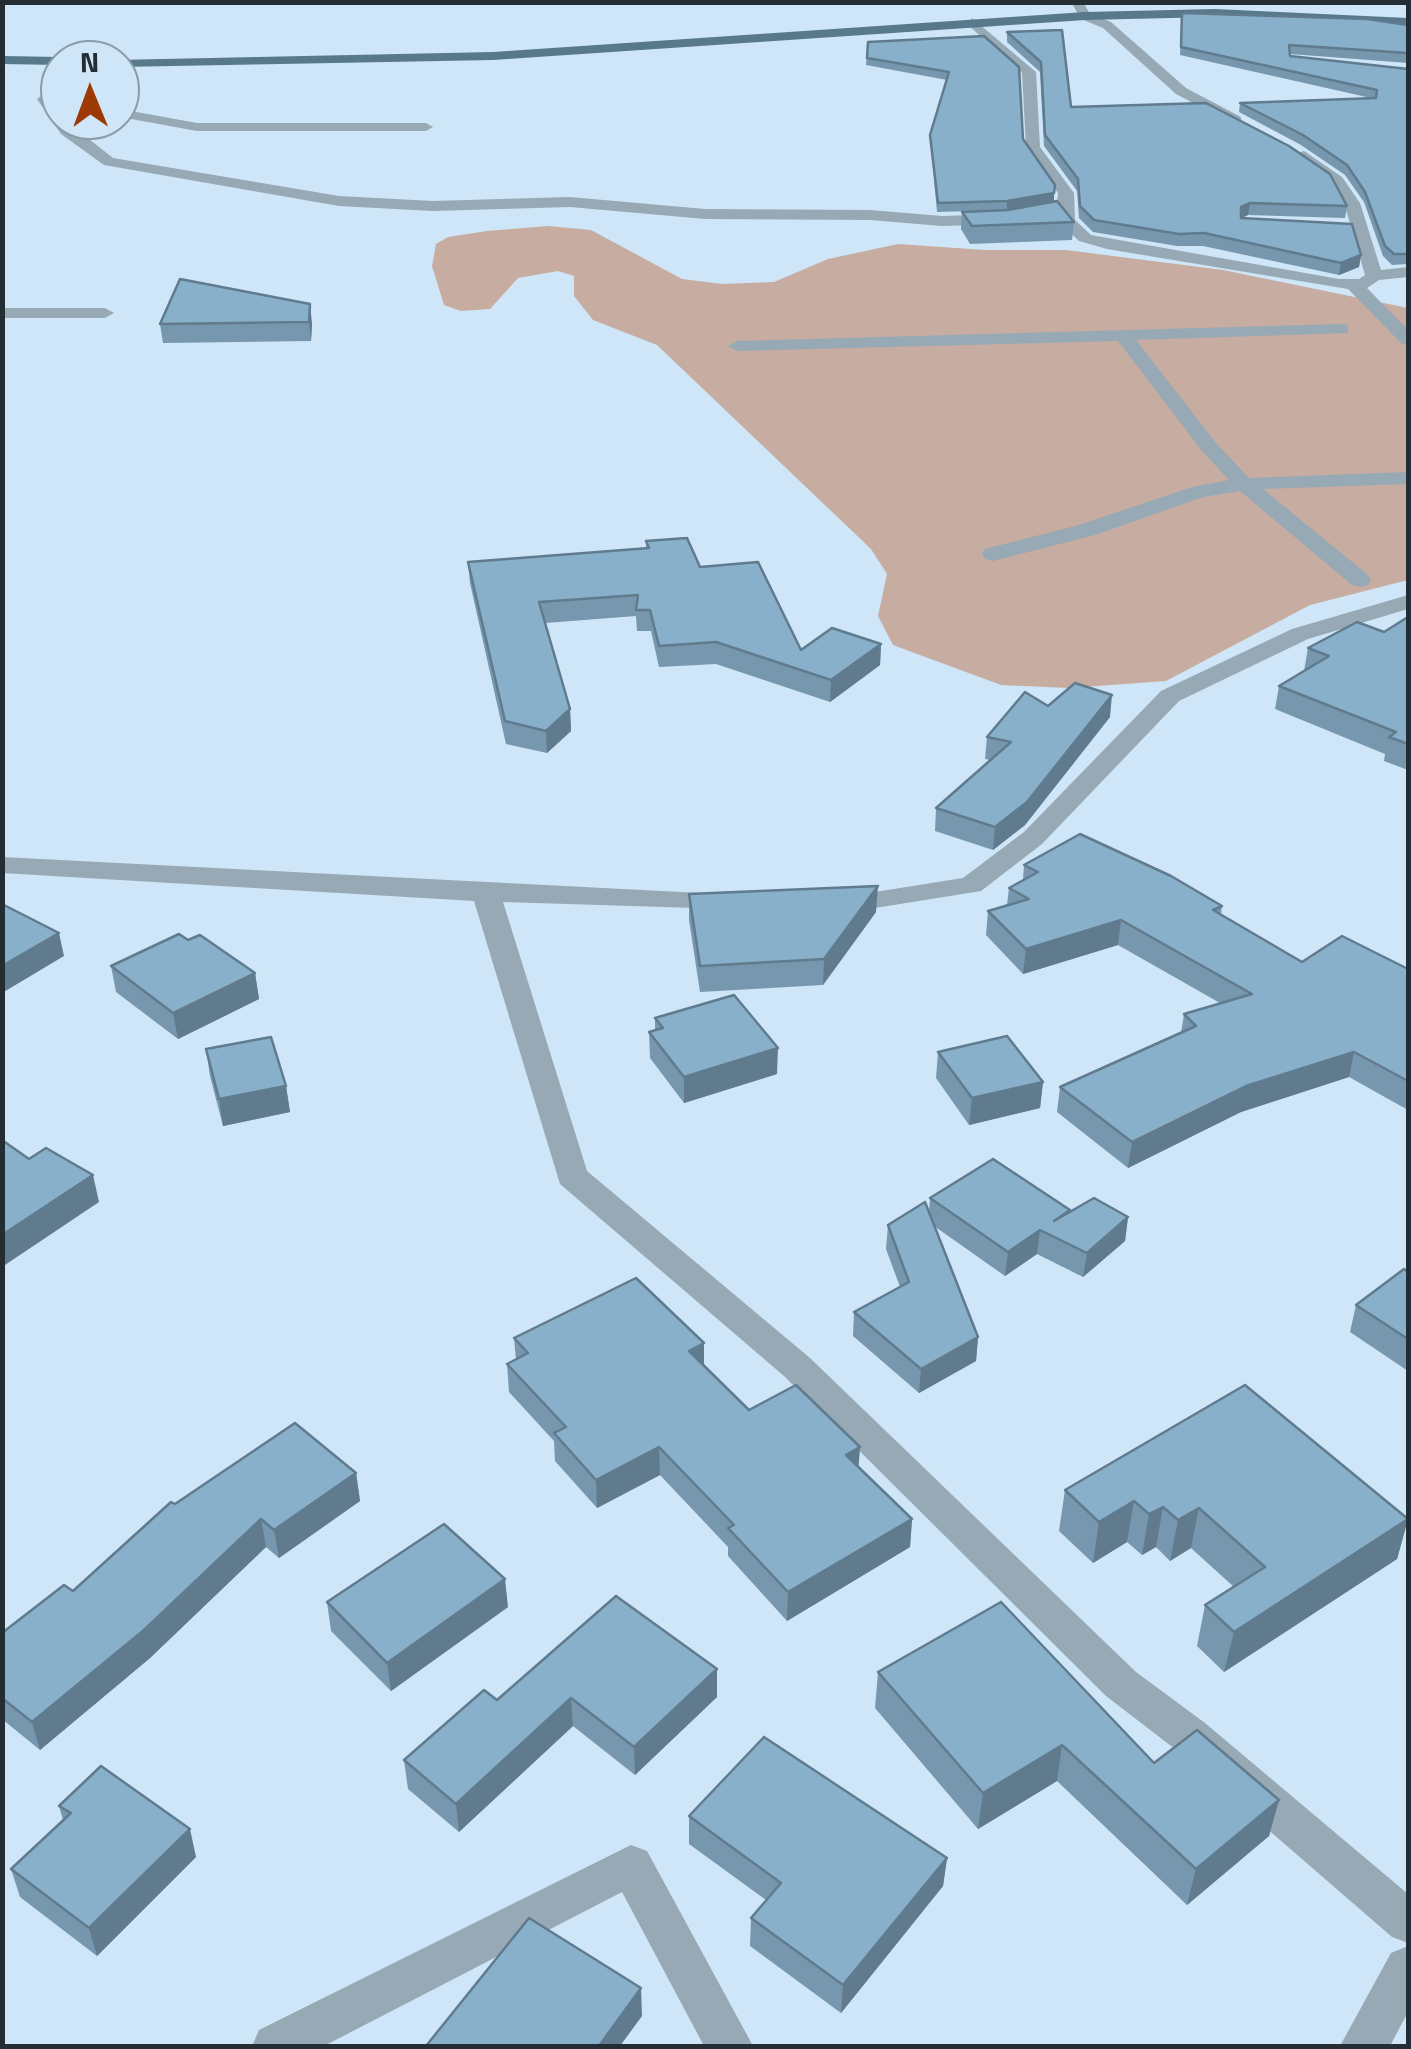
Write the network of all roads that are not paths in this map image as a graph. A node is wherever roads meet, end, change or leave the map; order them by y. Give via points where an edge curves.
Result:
1 (1081, 9) edge
2 (972, 22) junction
3 (1408, 22) edge
4 (2, 60) edge
5 (40, 61) edge
6 (140, 64) edge
7 (140, 117) edge
8 (1246, 125) edge
9 (426, 127) dead end
10 (79, 140) edge
11 (1278, 142) edge
12 (1064, 208) junction
13 (1341, 226) edge
14 (1360, 227) junction
15 (1408, 272) edge
16 (1374, 276) junction
17 (1354, 284) junction
18 (2, 312) edge
19 (105, 313) dead end
20 (1342, 329) dead end
21 (1124, 336) junction
22 (1408, 340) edge
23 (736, 346) dead end
24 (1408, 478) edge
25 (1244, 484) junction
26 (993, 554) dead end
27 (1360, 580) dead end
28 (1408, 602) edge
29 (2, 865) edge
30 (486, 894) junction
31 (818, 900) edge
32 (760, 901) edge
33 (1408, 1922) edge
34 (1408, 1968) edge
35 (276, 2046) edge
36 (729, 2046) edge
37 (1364, 2046) edge

1 - 2 main road
1 - 3 main road
1 - 8 street via 1181,91
2 - 6 main road via 492,56
2 - 12 street via 1029,72 1033,148 1066,192
4 - 5 main road
7 - 9 street via 197,127
10 - 12 street via 110,162 339,200 433,206 570,202 705,214 942,220 1007,220
11 - 14 street via 1337,180
12 - 17 street via 1068,222 1086,238 1113,246
13 - 14 street
14 - 16 street
15 - 16 street
16 - 17 street
17 - 22 street
18 - 19 street
20 - 21 street
21 - 23 street
21 - 25 street
24 - 25 street
25 - 26 street via 1199,491
25 - 27 street
28 - 31 street via 1300,634 1170,696 1032,838 971,885 874,900
29 - 30 street
30 - 32 street
30 - 33 street via 572,1176 798,1367 1122,1684
34 - 37 street
35 - 36 street via 630,1866

